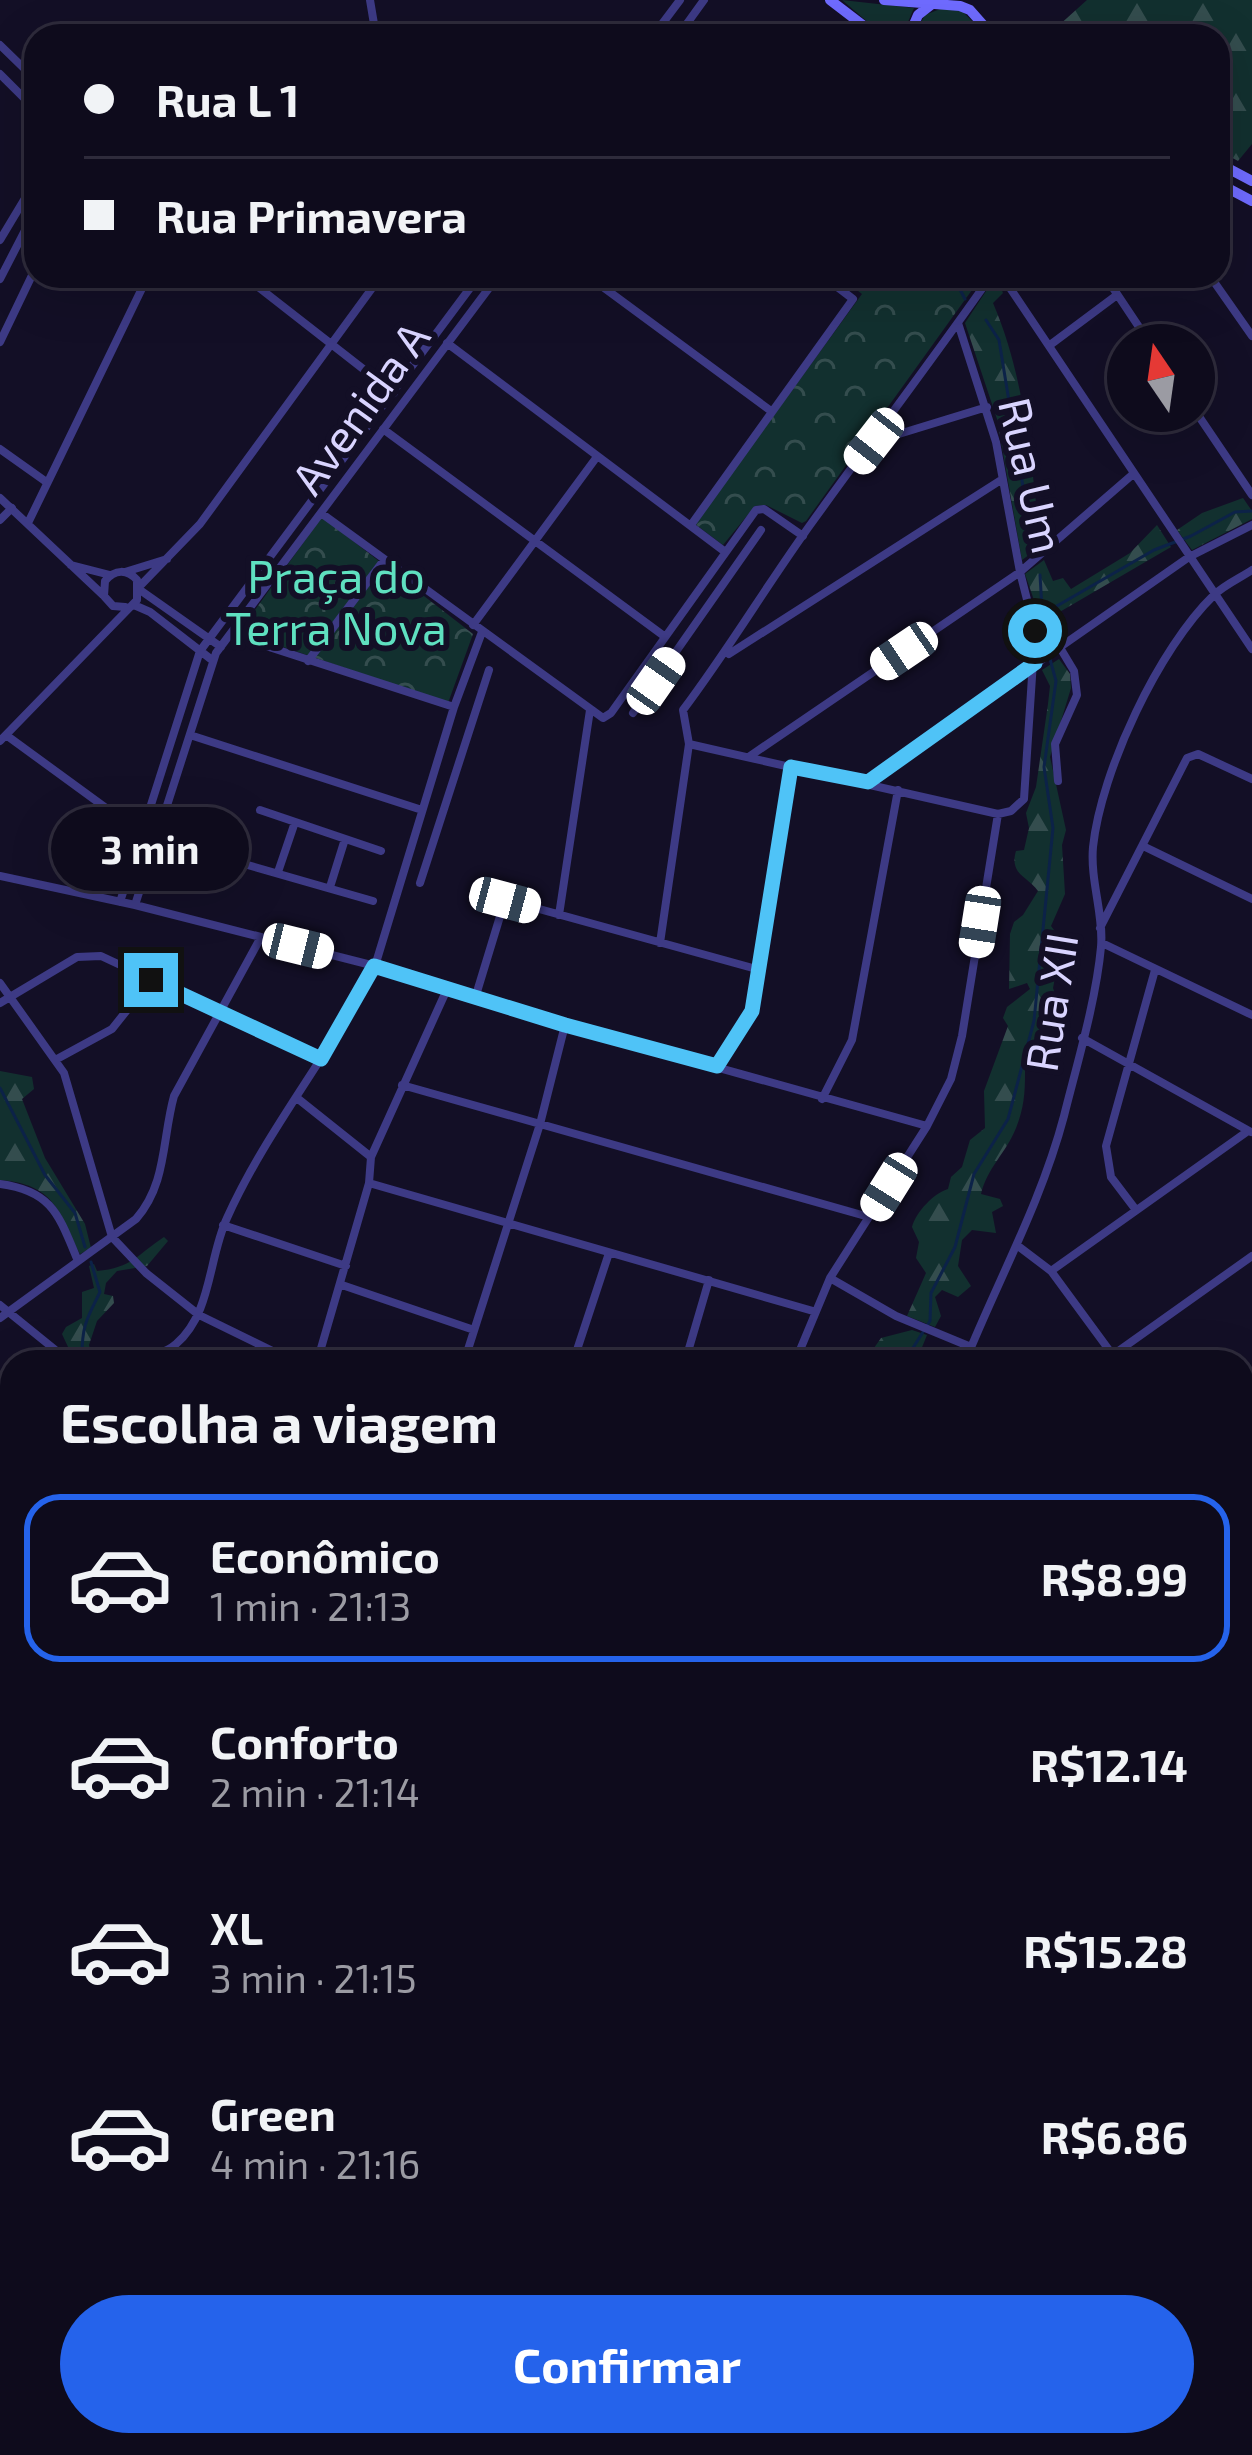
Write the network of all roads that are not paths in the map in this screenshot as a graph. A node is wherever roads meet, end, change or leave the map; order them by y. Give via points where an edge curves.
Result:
1 (830, 0) edge
2 (884, 0) edge
3 (932, 4) junction
4 (861, 24) edge
5 (914, 24) edge
6 (982, 24) edge
7 (0, 45) edge
8 (24, 68) edge
9 (0, 74) edge
10 (24, 98) edge
11 (24, 200) edge
12 (24, 232) edge
13 (0, 240) edge
14 (0, 279) edge
15 (26, 288) edge
16 (142, 288) edge
17 (259, 288) edge
18 (372, 288) edge
19 (469, 288) edge
20 (489, 288) edge
21 (604, 288) edge
22 (840, 288) edge
23 (983, 288) edge
24 (1010, 288) edge
25 (1113, 288) edge
26 (1218, 288) edge
27 (1117, 295) junction
28 (958, 323) junction
29 (1137, 324) edge
30 (1252, 336) edge
31 (0, 342) edge
32 (447, 343) junction
33 (1050, 345) junction
34 (330, 346) junction
35 (394, 393) junction
36 (987, 407) junction
37 (772, 411) junction
38 (383, 429) junction
39 (1210, 432) edge
40 (874, 441) junction
41 (0, 449) edge
42 (596, 458) junction
43 (1132, 475) junction
44 (1000, 480) junction
45 (46, 481) junction
46 (1252, 495) edge
47 (0, 498) edge
48 (311, 506) junction
49 (12, 508) junction
50 (322, 513) junction
51 (0, 520) edge
52 (28, 523) junction
53 (691, 525) junction
54 (1252, 525) edge
55 (761, 530) dead end
56 (803, 536) junction
57 (532, 539) junction
58 (724, 550) junction
59 (1189, 557) junction
60 (169, 558) junction
61 (384, 560) junction
62 (70, 565) junction
63 (1252, 570) edge
64 (125, 572) junction
65 (1019, 572) junction
66 (708, 574) junction
67 (110, 575) junction
68 (723, 585) junction
69 (140, 588) junction
70 (1215, 593) junction
71 (106, 599) junction
72 (128, 606) junction
73 (107, 628) junction
74 (478, 628) junction
75 (232, 635) junction
76 (664, 636) junction
77 (208, 640) junction
78 (1059, 646) junction
79 (220, 647) junction
80 (1252, 649) edge
81 (200, 651) junction
82 (722, 658) junction
83 (212, 660) junction
84 (308, 661) junction
85 (1035, 663) junction
86 (489, 670) dead end
87 (454, 707) junction
88 (590, 710) junction
89 (633, 713) dead end
90 (448, 728) junction
91 (466, 734) junction
92 (190, 735) junction
93 (3, 738) edge
94 (689, 743) junction
95 (749, 757) junction
96 (791, 767) junction
97 (1252, 779) edge
98 (1058, 781) dead end
99 (868, 782) junction
100 (898, 790) junction
101 (260, 810) dead end
102 (422, 810) junction
103 (998, 814) junction
104 (295, 822) junction
105 (143, 835) junction
106 (154, 837) junction
107 (345, 839) junction
108 (1143, 846) junction
109 (381, 851) dead end
110 (278, 872) junction
111 (0, 876) edge
112 (420, 883) dead end
113 (330, 887) junction
114 (478, 892) dead end
115 (1252, 899) edge
116 (505, 900) junction
117 (373, 901) dead end
118 (120, 902) junction
119 (135, 905) junction
120 (559, 915) junction
121 (1099, 928) junction
122 (261, 937) junction
123 (660, 943) junction
124 (1102, 943) junction
125 (374, 966) junction
126 (760, 970) junction
127 (1155, 970) junction
128 (151, 980) junction
129 (0, 983) edge
130 (448, 986) junction
131 (476, 995) junction
132 (11, 999) junction
133 (0, 1003) edge
134 (218, 1012) junction
135 (1252, 1015) edge
136 (565, 1025) junction
137 (1082, 1038) junction
138 (57, 1059) junction
139 (321, 1059) junction
140 (1130, 1064) junction
141 (717, 1066) junction
142 (402, 1085) junction
143 (296, 1098) junction
144 (822, 1099) junction
145 (540, 1124) junction
146 (927, 1126) junction
147 (1250, 1132) edge
148 (371, 1157) junction
149 (369, 1183) junction
150 (0, 1184) edge
151 (1136, 1210) junction
152 (869, 1217) junction
153 (508, 1222) junction
154 (223, 1225) junction
155 (112, 1237) junction
156 (1018, 1246) junction
157 (609, 1253) junction
158 (1252, 1256) edge
159 (78, 1261) junction
160 (346, 1266) junction
161 (1051, 1271) junction
162 (830, 1278) junction
163 (709, 1280) junction
164 (342, 1285) junction
165 (813, 1311) junction
166 (3, 1312) edge
167 (199, 1315) junction
168 (474, 1330) junction
169 (971, 1347) junction
170 (54, 1350) edge
171 (172, 1350) edge
172 (270, 1350) edge
173 (321, 1350) edge
174 (468, 1350) edge
175 (577, 1350) edge
176 (689, 1350) edge
177 (799, 1350) edge
178 (970, 1350) edge
179 (1109, 1350) edge
180 (1118, 1350) edge

1 - 4 main road
2 - 3 main road
3 - 5 main road
3 - 6 main road via 970,10
7 - 8 street
9 - 10 street
11 - 13 street
12 - 14 street
15 - 31 street
16 - 45 street
17 - 34 street
18 - 34 street
19 - 35 street, Avenida A
20 - 32 street, Avenida A
21 - 37 street
22 - 37 street via 854,299
23 - 28 street
24 - 33 street
25 - 27 street
26 - 30 street
27 - 29 street
27 - 33 street
28 - 36 street, Rua Um
28 - 40 street
32 - 38 street, Avenida A
32 - 42 street
33 - 43 street
34 - 35 street
34 - 60 street
35 - 48 street, Avenida A
36 - 40 street
36 - 44 street, Rua Um
37 - 53 street
38 - 50 street, Avenida A
38 - 57 street
39 - 46 street
40 - 56 street
41 - 45 street
42 - 53 street
42 - 57 street
43 - 59 street
43 - 65 street
44 - 65 street, Rua Um
44 - 82 street
45 - 52 street
47 - 49 street
48 - 50 street
48 - 77 street, Avenida A
49 - 51 street
49 - 52 street
50 - 61 street
50 - 75 street, Avenida A
52 - 62 street
53 - 58 street
54 - 59 street
55 - 68 street
56 - 58 street via 757,508
56 - 82 street
57 - 74 street
57 - 76 street
58 - 66 street
59 - 70 street
59 - 78 street
60 - 64 street
60 - 69 street
61 - 74 street
61 - 84 street
62 - 67 street
62 - 71 street
63 - 70 street
64 - 67 street
64 - 69 street
65 - 85 street, Rua Um
65 - 95 street
66 - 68 street
66 - 76 street
67 - 71 street
68 - 89 street
69 - 72 street
69 - 77 street
70 - 80 street
70 - 121 street, Rua XII via 1154,676 1119,749 1093,843
71 - 72 street
71 - 73 street
72 - 73 street
72 - 81 street via 150,612
73 - 93 street
74 - 87 street
74 - 88 street
75 - 79 street, Avenida A
75 - 84 street
76 - 88 street via 611,713 603,718
77 - 79 street
77 - 81 street, Avenida A
78 - 85 street
78 - 98 street via 1077,695 1055,744
79 - 83 street, Avenida A
81 - 83 street
81 - 105 street, Avenida A
82 - 94 street via 683,710
83 - 92 street, Avenida A
84 - 87 street
85 - 99 street
85 - 103 street, Rua Um via 1024,799
86 - 91 street
87 - 90 street
88 - 120 street
90 - 91 street
90 - 102 street
91 - 112 street
92 - 102 street
92 - 106 street, Avenida A
93 - 105 street
94 - 95 street
94 - 123 street
95 - 96 street
96 - 99 street
96 - 126 street
97 - 108 street via 1192,754
99 - 100 street
100 - 103 street
100 - 144 street via 852,1040
101 - 104 street
102 - 125 street
103 - 146 street via 962,1036
104 - 107 street
104 - 110 street
105 - 106 street
105 - 118 street, Avenida A
106 - 110 street
106 - 119 street, Avenida A
107 - 109 street
107 - 113 street
108 - 115 street
108 - 121 street
110 - 113 street
111 - 118 street
113 - 117 street
114 - 116 street
116 - 120 street
116 - 131 street
118 - 119 street
119 - 122 street
120 - 123 street
121 - 124 street, Rua XII
122 - 125 street
122 - 134 street
123 - 126 street
124 - 127 street
124 - 137 street, Rua XII
125 - 130 street
125 - 139 street
126 - 141 street via 752,1011
127 - 135 street
127 - 140 street
128 - 132 street via 89,954
128 - 134 street
128 - 138 street via 112,1029
129 - 132 street
130 - 131 street
130 - 142 street
131 - 136 street
132 - 133 street
132 - 138 street
134 - 139 street
134 - 155 street via 174,1096 150,1204
136 - 141 street
136 - 145 street
137 - 140 street
137 - 156 street, Rua XII
138 - 155 street
139 - 143 street
140 - 147 street
140 - 151 street via 1106,1146 1112,1177
141 - 144 street
142 - 145 street
142 - 148 street
143 - 148 street
143 - 154 street
144 - 146 street
145 - 152 street
145 - 153 street
146 - 152 street
147 - 151 street
148 - 149 street
149 - 153 street
149 - 160 street
150 - 159 street via 50,1202
151 - 161 street
152 - 162 street
153 - 157 street
153 - 168 street
154 - 160 street
154 - 167 street
155 - 159 street
155 - 167 street
156 - 161 street
156 - 169 street, Rua XII
157 - 163 street
157 - 175 street
158 - 180 street
159 - 166 street
160 - 164 street
161 - 179 street
162 - 165 street
162 - 169 street
163 - 165 street
163 - 176 street
164 - 168 street
164 - 173 street
165 - 177 street
166 - 170 street
167 - 171 street
167 - 172 street
168 - 174 street
169 - 178 street, Rua XII

